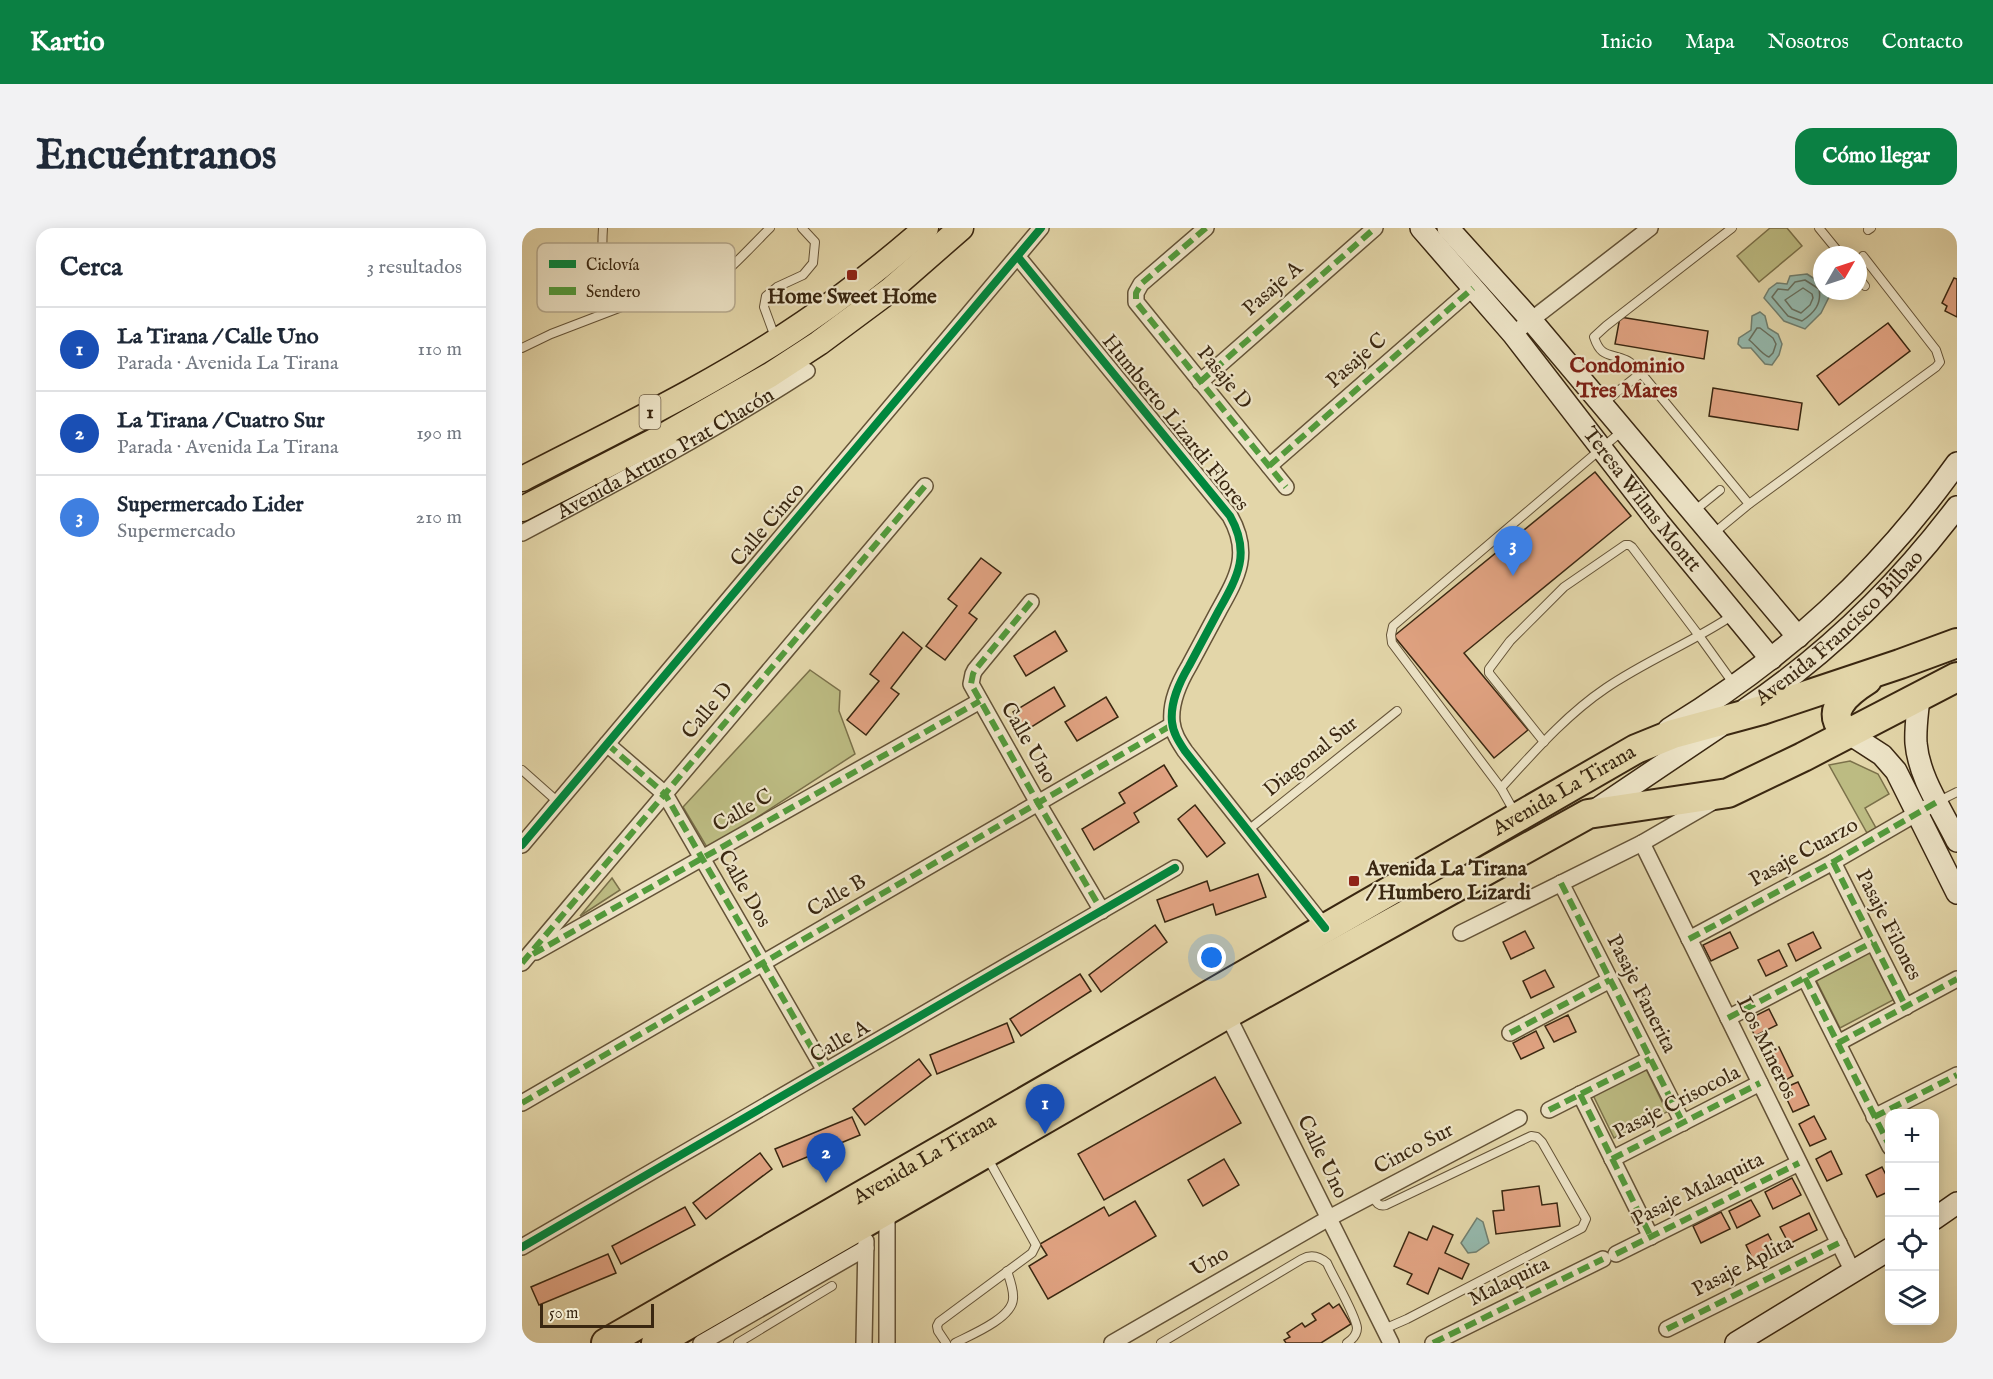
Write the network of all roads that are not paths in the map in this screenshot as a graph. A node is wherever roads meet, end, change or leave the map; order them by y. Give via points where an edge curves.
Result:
1 (603, 228) edge
2 (770, 228) edge
3 (802, 228) edge
4 (926, 228) edge
5 (961, 228) edge
6 (1041, 228) edge
7 (1206, 228) edge
8 (1375, 228) edge
9 (1421, 228) edge
10 (1448, 228) edge
11 (1650, 228) edge
12 (1732, 228) edge
13 (1819, 228) edge
14 (602, 243) edge
15 (1834, 246) edge
16 (1018, 257) junction
17 (1867, 261) edge
18 (735, 262) edge
19 (1473, 288) junction
20 (608, 312) edge
21 (1530, 320) junction
22 (1513, 334) junction
23 (777, 341) junction
24 (522, 348) edge
25 (807, 371) dead end
26 (1641, 373) junction
27 (1200, 382) junction
28 (1601, 404) junction
29 (1624, 430) junction
30 (1602, 448) junction
31 (1957, 463) edge
32 (1269, 466) junction
33 (522, 479) edge
34 (925, 486) dead end
35 (1286, 487) dead end
36 (1720, 490) dead end
37 (1749, 504) junction
38 (1957, 507) edge
39 (522, 509) edge
40 (1692, 512) junction
41 (1957, 523) edge
42 (522, 533) edge
43 (1711, 534) junction
44 (1935, 536) junction
45 (1764, 597) junction
46 (1031, 602) dead end
47 (1736, 617) junction
48 (1700, 637) junction
49 (1798, 637) junction
50 (1957, 643) edge
51 (1771, 659) junction
52 (1891, 667) junction
53 (1957, 676) edge
54 (1735, 686) junction
55 (1919, 696) junction
56 (980, 701) junction
57 (1397, 711) dead end
58 (1730, 719) junction
59 (1172, 725) junction
60 (1848, 733) junction
61 (1544, 742) junction
62 (607, 744) junction
63 (1636, 749) junction
64 (522, 770) edge
65 (1501, 788) junction
66 (1957, 792) edge
67 (1728, 793) junction
68 (665, 794) junction
69 (558, 802) junction
70 (1938, 802) junction
71 (1038, 803) junction
72 (1918, 813) junction
73 (1588, 814) junction
74 (1518, 817) junction
75 (1247, 831) junction
76 (1957, 841) edge
77 (1642, 843) junction
78 (522, 845) edge
79 (702, 858) junction
80 (1833, 862) junction
81 (1175, 868) dead end
82 (1561, 883) junction
83 (1957, 893) edge
84 (1102, 911) junction
85 (1324, 928) junction
86 (1461, 933) dead end
87 (1689, 939) junction
88 (1873, 942) junction
89 (525, 960) edge
90 (763, 963) junction
91 (1805, 978) junction
92 (1957, 979) edge
93 (1610, 980) junction
94 (1221, 1002) junction
95 (1906, 1007) junction
96 (1728, 1018) junction
97 (1510, 1033) dead end
98 (1838, 1043) junction
99 (1650, 1059) junction
100 (825, 1071) junction
101 (1957, 1075) edge
102 (1760, 1083) junction
103 (1580, 1094) junction
104 (522, 1102) edge
105 (1549, 1110) dead end
106 (1874, 1117) junction
107 (1519, 1118) dead end
108 (1683, 1123) junction
109 (1885, 1138) edge
110 (979, 1142) junction
111 (1612, 1159) junction
112 (1799, 1163) junction
113 (1372, 1195) junction
114 (1957, 1203) edge
115 (1938, 1217) edge
116 (1329, 1218) junction
117 (870, 1219) junction
118 (1651, 1237) junction
119 (1839, 1243) junction
120 (522, 1247) edge
121 (1885, 1252) edge
122 (1610, 1257) joint
123 (1007, 1272) junction
124 (1853, 1272) junction
125 (832, 1286) dead end
126 (1667, 1329) dead end
127 (1387, 1336) edge
128 (606, 1343) edge
129 (656, 1343) edge
130 (701, 1343) edge
131 (738, 1343) edge
132 (864, 1343) edge
133 (887, 1343) edge
134 (946, 1343) edge
135 (955, 1343) edge
136 (1112, 1343) edge
137 (1161, 1343) edge
138 (1347, 1343) edge
139 (1433, 1343) edge
140 (1736, 1343) edge

1 - 14 lane
2 - 18 lane
3 - 23 lane via 815,242 813,263 803,275 766,296 764,307
4 - 23 main road, Avenida Arturo Prat Chacón / 1 via 852,290
5 - 39 main road, Avenida Arturo Prat Chacón / 1 via 880,297 770,375
6 - 16 street, Calle Cinco
7 - 27 street, Pasaje D via 1141,284 1136,293 1136,302
8 - 27 street, Pasaje A
9 - 19 street, Teresa Wilms Montt
10 - 21 street, Teresa Wilms Montt
11 - 21 street
12 - 26 lane via 1594,338 1603,353 1628,360
13 - 15 lane
16 - 59 street, Humberto Lizardi Flores via 1230,516 1240,538 1237,578 1180,681 1173,701
16 - 62 street, Calle Cinco
17 - 37 lane via 1936,350 1940,362
19 - 22 street, Teresa Wilms Montt
19 - 32 street, Pasaje C
20 - 24 lane
21 - 22 street
21 - 28 street, Teresa Wilms Montt
22 - 30 street, Teresa Wilms Montt
23 - 33 main road, Avenida Arturo Prat Chacón / 1
25 - 42 street, Avenida Arturo Prat Chacón via 674,452
26 - 28 lane
26 - 37 lane
27 - 32 street, Pasaje D
28 - 29 street, Teresa Wilms Montt
29 - 30 lane
29 - 40 street, Teresa Wilms Montt
30 - 47 street, Teresa Wilms Montt
30 - 65 lane via 1393,626 1390,635 1392,643
31 - 49 street, Avenida Francisco Bilbao via 1884,555
32 - 35 street, Pasaje D
34 - 68 street, Calle D
36 - 40 lane
37 - 43 lane
38 - 44 street, Avenida Francisco Bilbao
40 - 43 street, Teresa Wilms Montt
41 - 44 lane
43 - 45 street, Teresa Wilms Montt
44 - 58 street, Avenida Francisco Bilbao via 1848,627 1791,676
45 - 47 street via 1757,612
45 - 49 street, Teresa Wilms Montt
46 - 56 street, Calle Uno via 973,674 971,684
47 - 48 lane
47 - 51 street, Teresa Wilms Montt
48 - 54 lane
48 - 61 lane via 1607,687
48 - 61 lane via 1632,547 1625,545 1564,587 1510,641 1491,666 1489,673
49 - 51 street, Avenida Francisco Bilbao
50 - 52 highway, Avenida La Tirana
51 - 54 street, Avenida Francisco Bilbao
52 - 55 highway via 1912,672
52 - 58 highway, Avenida La Tirana
52 - 60 highway via 1841,702 1837,719
53 - 55 highway, Avenida La Tirana
54 - 63 street, Avenida Francisco Bilbao
55 - 60 highway, Avenida La Tirana
55 - 70 street via 1918,755
56 - 71 street, Calle Uno
56 - 79 street, Calle C
57 - 75 lane, Diagonal Sur
58 - 63 highway, Avenida La Tirana via 1673,734
58 - 73 street, Avenida Francisco Bilbao
59 - 71 street, Calle B
59 - 75 street via 1185,751
60 - 67 highway, Avenida La Tirana
60 - 72 street via 1889,763
61 - 65 lane
62 - 68 street, Calle Dos
62 - 69 street, Calle Cinco
63 - 74 highway, Avenida La Tirana
64 - 69 lane
65 - 74 lane
66 - 70 lane
67 - 73 highway, Avenida La Tirana
67 - 77 street, Avenida La Tirana
68 - 79 street, Calle Dos
68 - 89 street, Calle D
69 - 78 street, Calle Cinco
70 - 72 street, Pasaje Cuarzo
70 - 76 street
71 - 84 street, Calle Uno
71 - 90 street, Calle B
72 - 80 street, Pasaje Cuarzo
72 - 83 street
73 - 94 highway, Avenida La Tirana
74 - 85 highway, Avenida La Tirana
75 - 85 street
77 - 82 street, Avenida La Tirana
77 - 87 street, Los Mineros
79 - 89 street, Calle C
79 - 90 street, Calle Dos
80 - 87 street, Pasaje Cuarzo
80 - 88 street, Pasaje Filones
81 - 84 street, Calle A
82 - 86 street, Avenida La Tirana
82 - 93 street, Pasaje Fanerita
84 - 100 street, Calle A
85 - 94 highway, Avenida La Tirana
87 - 96 street, Los Mineros
88 - 91 street
88 - 95 street, Pasaje Filones
90 - 100 street, Calle Dos
90 - 104 street, Calle B
91 - 96 street
91 - 98 street
92 - 95 street
93 - 97 street
93 - 99 street, Pasaje Fanerita
94 - 110 highway, Avenida La Tirana
94 - 116 street, Calle Uno
95 - 98 street
96 - 102 street, Los Mineros
98 - 106 street
99 - 103 street
99 - 108 street, Pasaje Fanerita
100 - 120 street, Calle A
101 - 106 street
102 - 108 street, Pasaje Crisocola
102 - 112 street, Los Mineros
103 - 105 street
103 - 111 street
106 - 109 street
107 - 113 street, Cinco Sur
108 - 111 street, Pasaje Crisocola
110 - 117 highway, Avenida La Tirana
110 - 123 lane via 1036,1245 1032,1253
111 - 118 street
112 - 118 street, Pasaje Malaquita
112 - 119 street, Los Mineros
113 - 116 street, Cinco Sur
113 - 127 lane via 1378,1204 1386,1205 1531,1136 1542,1142 1586,1219 1582,1228 1407,1319
114 - 115 street
116 - 127 street, Calle Uno
116 - 136 street, Uno
117 - 128 highway, Avenida La Tirana
117 - 129 highway, Avenida La Tirana
117 - 130 street, Avenida La Tirana
117 - 132 street
117 - 133 street
118 - 122 street, Pasaje Malaquita
119 - 124 street, Los Mineros
119 - 126 street, Pasaje Aplita
121 - 124 street
122 - 139 street, Malaquita
123 - 134 lane via 939,1322 938,1331
123 - 135 lane via 1014,1300 1009,1310
124 - 140 street
125 - 131 lane
137 - 138 lane via 1311,1256 1327,1263 1355,1320 1357,1331

